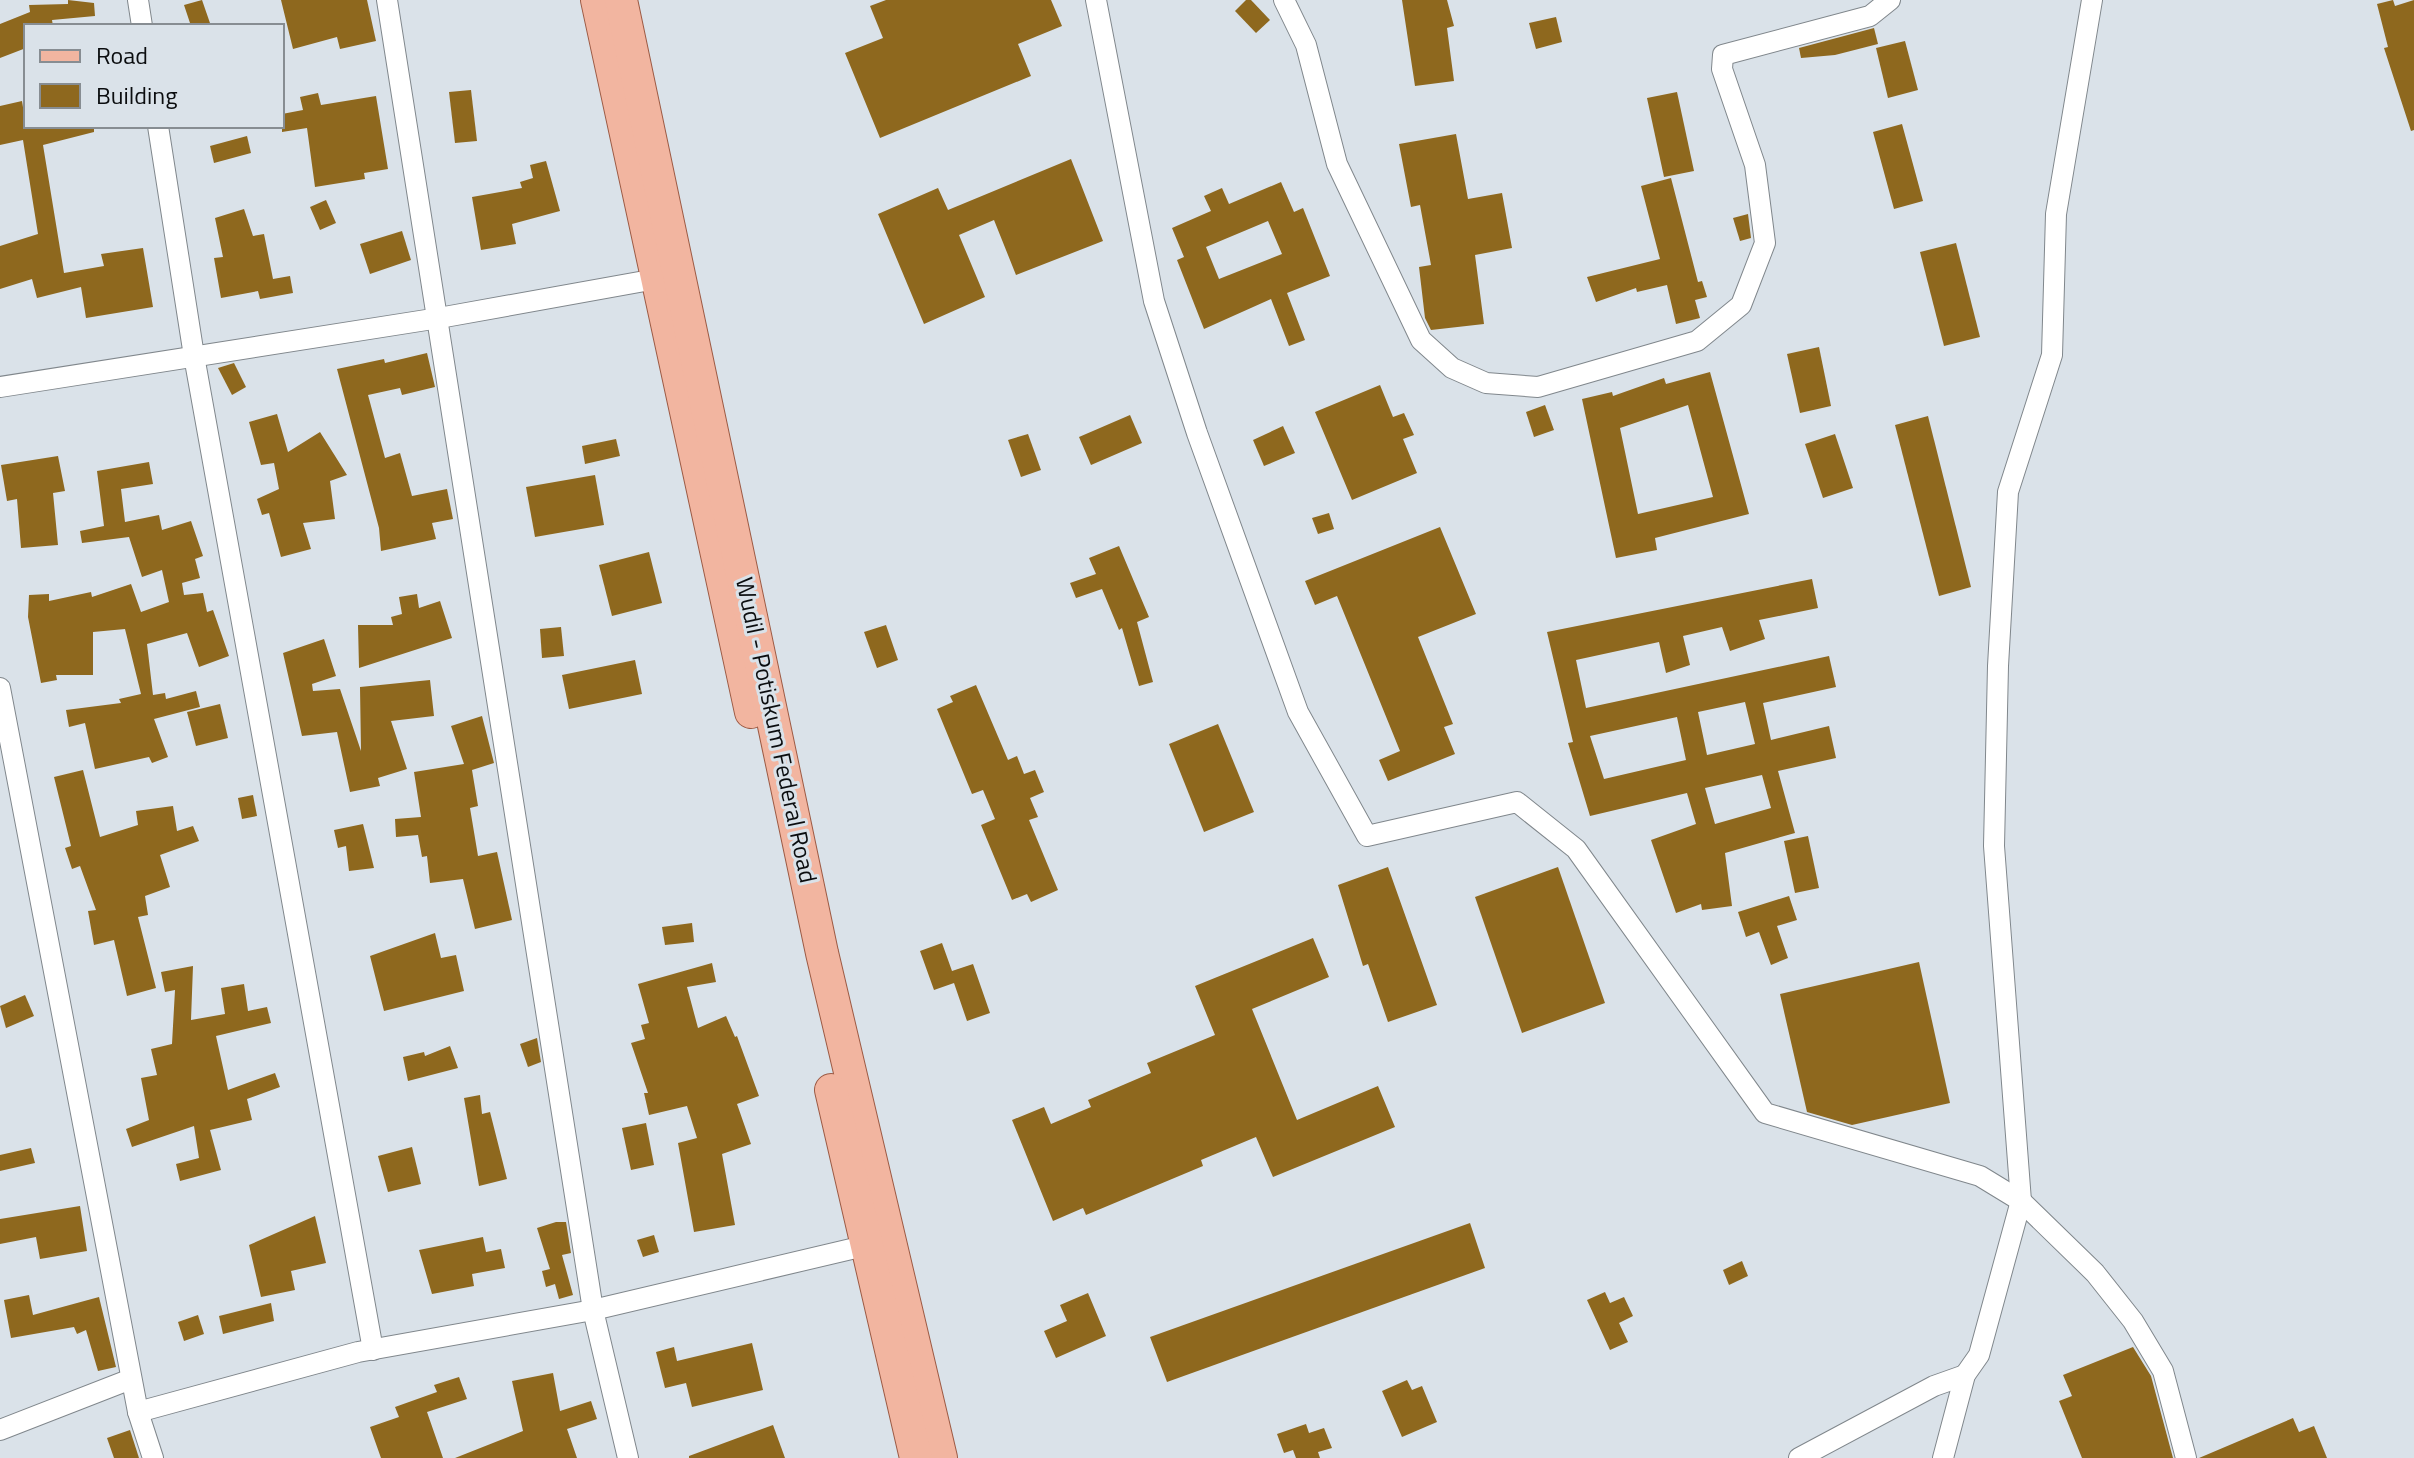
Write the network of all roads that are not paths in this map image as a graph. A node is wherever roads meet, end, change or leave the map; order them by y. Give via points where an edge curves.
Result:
1 (138, 0) edge
2 (387, 0) edge
3 (597, 0) edge
4 (621, 0) edge
5 (1096, 0) edge
6 (1284, 0) edge
7 (1890, 0) edge
8 (2092, 0) edge
9 (142, 24) edge
10 (158, 128) edge
11 (666, 277) junction
12 (439, 318) junction
13 (194, 356) junction
14 (0, 387) edge
15 (0, 688) edge
16 (2021, 1201) junction
17 (868, 1208) junction
18 (864, 1246) junction
19 (593, 1310) junction
20 (373, 1350) junction
21 (1965, 1375) junction
22 (131, 1379) junction
23 (138, 1412) junction
24 (0, 1430) edge
25 (153, 1458) edge
26 (628, 1458) edge
27 (916, 1458) edge
28 (941, 1458) edge
29 (1799, 1458) edge
30 (1943, 1458) edge
31 (2186, 1458) edge

1 - 9 street
2 - 12 street
3 - 11 main road, Wudil - Potiskum Federal Road
4 - 11 main road, Wudil - Potiskum Federal Road
5 - 16 street via 1154,301 1298,712 1367,836 1517,802 1576,849 1765,1113 1980,1176
6 - 7 street via 1306,45 1337,164 1421,340 1452,368 1486,383 1538,387 1697,341 1741,305 1765,243 1755,165 1722,69 1723,55 1870,16
8 - 16 street via 2056,214 2052,355 2008,492 2006,524 1994,846
10 - 13 street
11 - 12 street
11 - 17 main road, Wudil - Potiskum Federal Road
12 - 13 street
12 - 19 street
13 - 14 street
13 - 20 street
15 - 22 street
16 - 21 street via 1979,1355
16 - 31 street via 2095,1273 2133,1321 2163,1371
17 - 18 main road, Wudil - Potiskum Federal Road
17 - 28 main road, Wudil - Potiskum Federal Road
18 - 19 street
18 - 27 main road, Wudil - Potiskum Federal Road
19 - 20 street
19 - 26 street
20 - 23 street
21 - 29 street via 1934,1386
21 - 30 street
22 - 23 street
22 - 24 street
23 - 25 street

